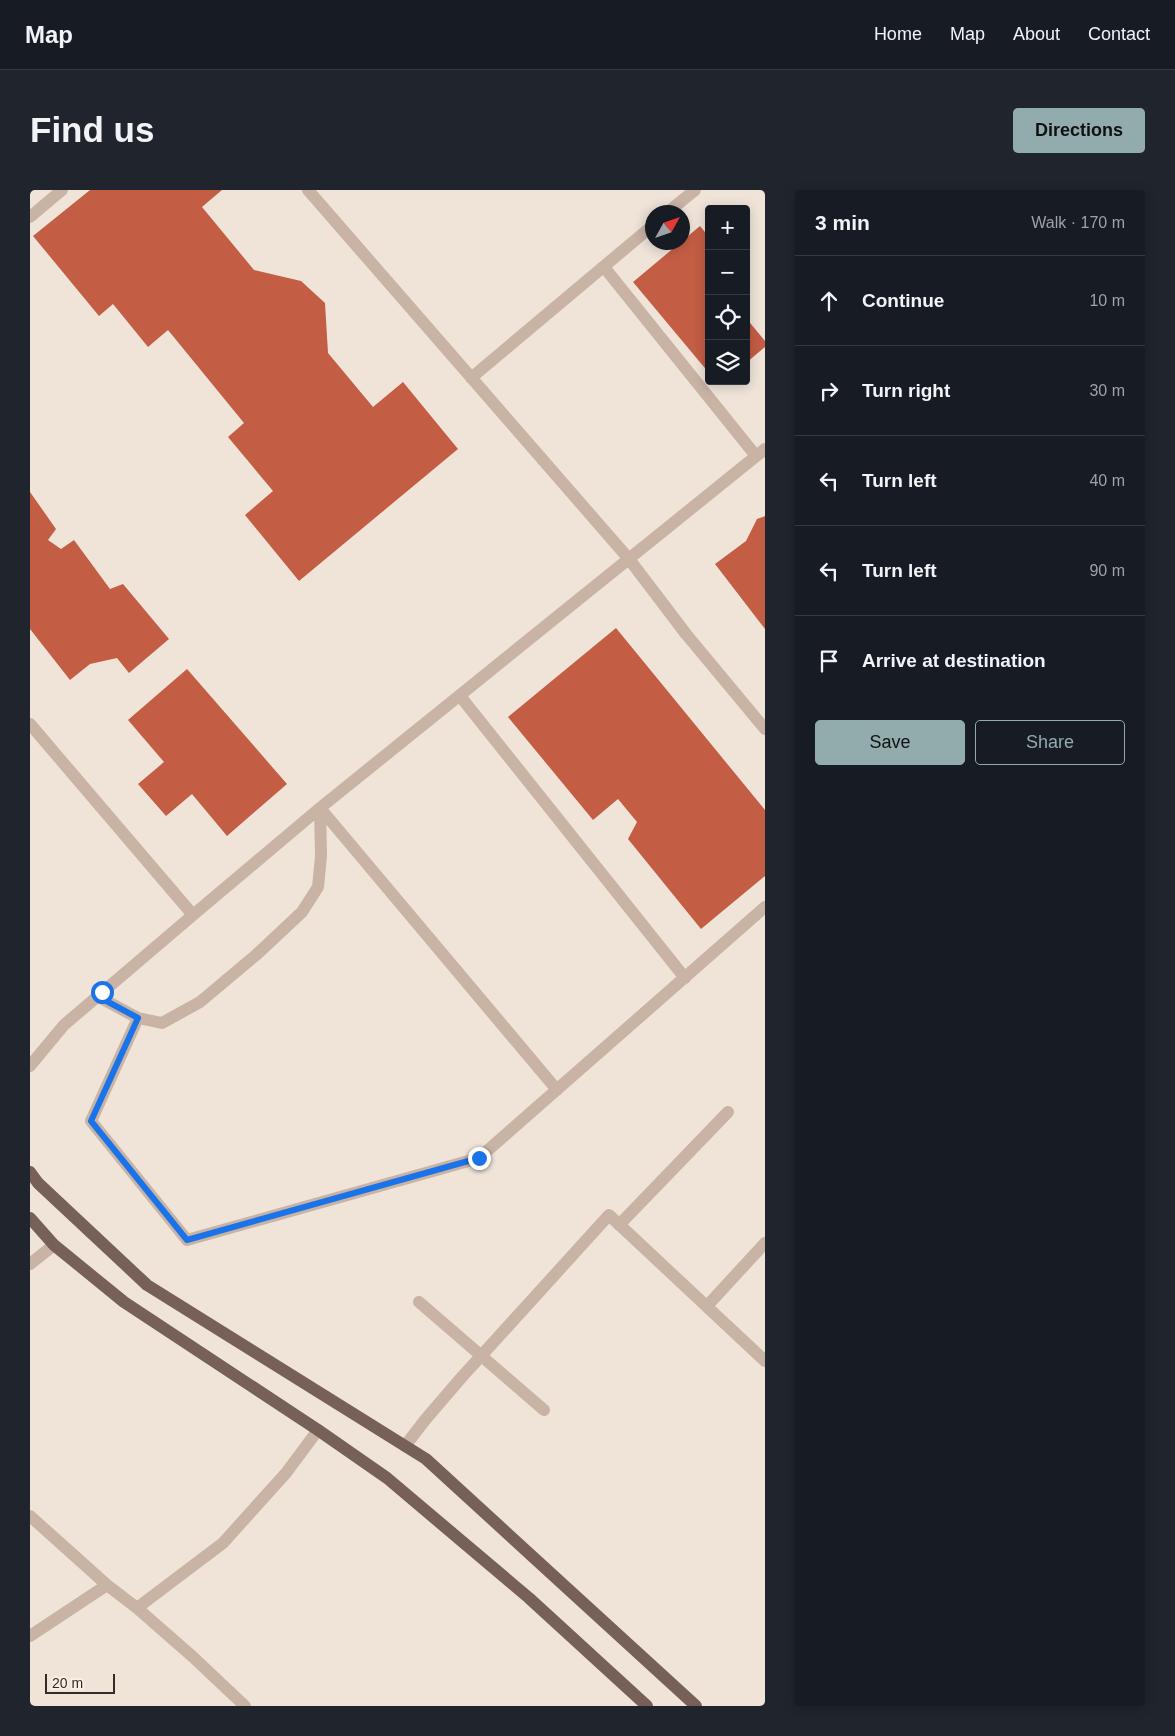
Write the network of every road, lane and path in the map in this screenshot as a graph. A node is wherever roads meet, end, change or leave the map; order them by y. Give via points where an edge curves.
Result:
1 (62, 190) edge
2 (308, 190) edge
3 (695, 190) edge
4 (677, 205) edge
5 (30, 217) edge
6 (645, 232) edge
7 (604, 267) junction
8 (471, 378) junction
9 (760, 452) edge
10 (629, 559) junction
11 (460, 696) junction
12 (30, 724) edge
13 (765, 729) edge
14 (320, 808) junction
15 (765, 907) edge
16 (193, 915) junction
17 (684, 978) junction
18 (97, 996) junction
19 (138, 1018) junction
20 (30, 1066) edge
21 (557, 1090) junction
22 (728, 1112) dead end
23 (30, 1172) edge
24 (30, 1218) edge
25 (619, 1225) junction
26 (765, 1243) edge
27 (54, 1245) junction
28 (30, 1264) edge
29 (420, 1302) dead end
30 (707, 1306) junction
31 (482, 1356) junction
32 (765, 1361) edge
33 (544, 1410) dead end
34 (318, 1430) junction
35 (405, 1446) junction
36 (30, 1516) edge
37 (107, 1585) junction
38 (137, 1608) junction
39 (30, 1636) edge
40 (245, 1706) edge
41 (647, 1706) edge
42 (696, 1706) edge

1 - 5 street
2 - 8 street
3 - 4 street
6 - 7 street
7 - 8 street
7 - 9 street
8 - 10 street
9 - 10 street
10 - 11 street
10 - 13 street
11 - 14 street
11 - 17 street
12 - 16 street
14 - 16 street
14 - 19 street via 318,887 302,912 200,1002 162,1023
14 - 21 street
15 - 17 street
16 - 18 street
17 - 21 street
18 - 19 street
18 - 20 street via 64,1025
19 - 21 street via 91,1121 187,1240 479,1158
22 - 25 street
23 - 35 main road via 147,1285
24 - 27 main road
25 - 30 street
25 - 31 street via 609,1215
26 - 30 street
27 - 28 street
27 - 34 main road via 124,1302
29 - 31 street
30 - 32 street
31 - 33 street
31 - 35 street
34 - 38 street via 286,1472 223,1543
34 - 41 main road via 395,1485 529,1598
35 - 42 main road via 426,1459
36 - 37 street
37 - 38 street
37 - 39 street
38 - 40 street

